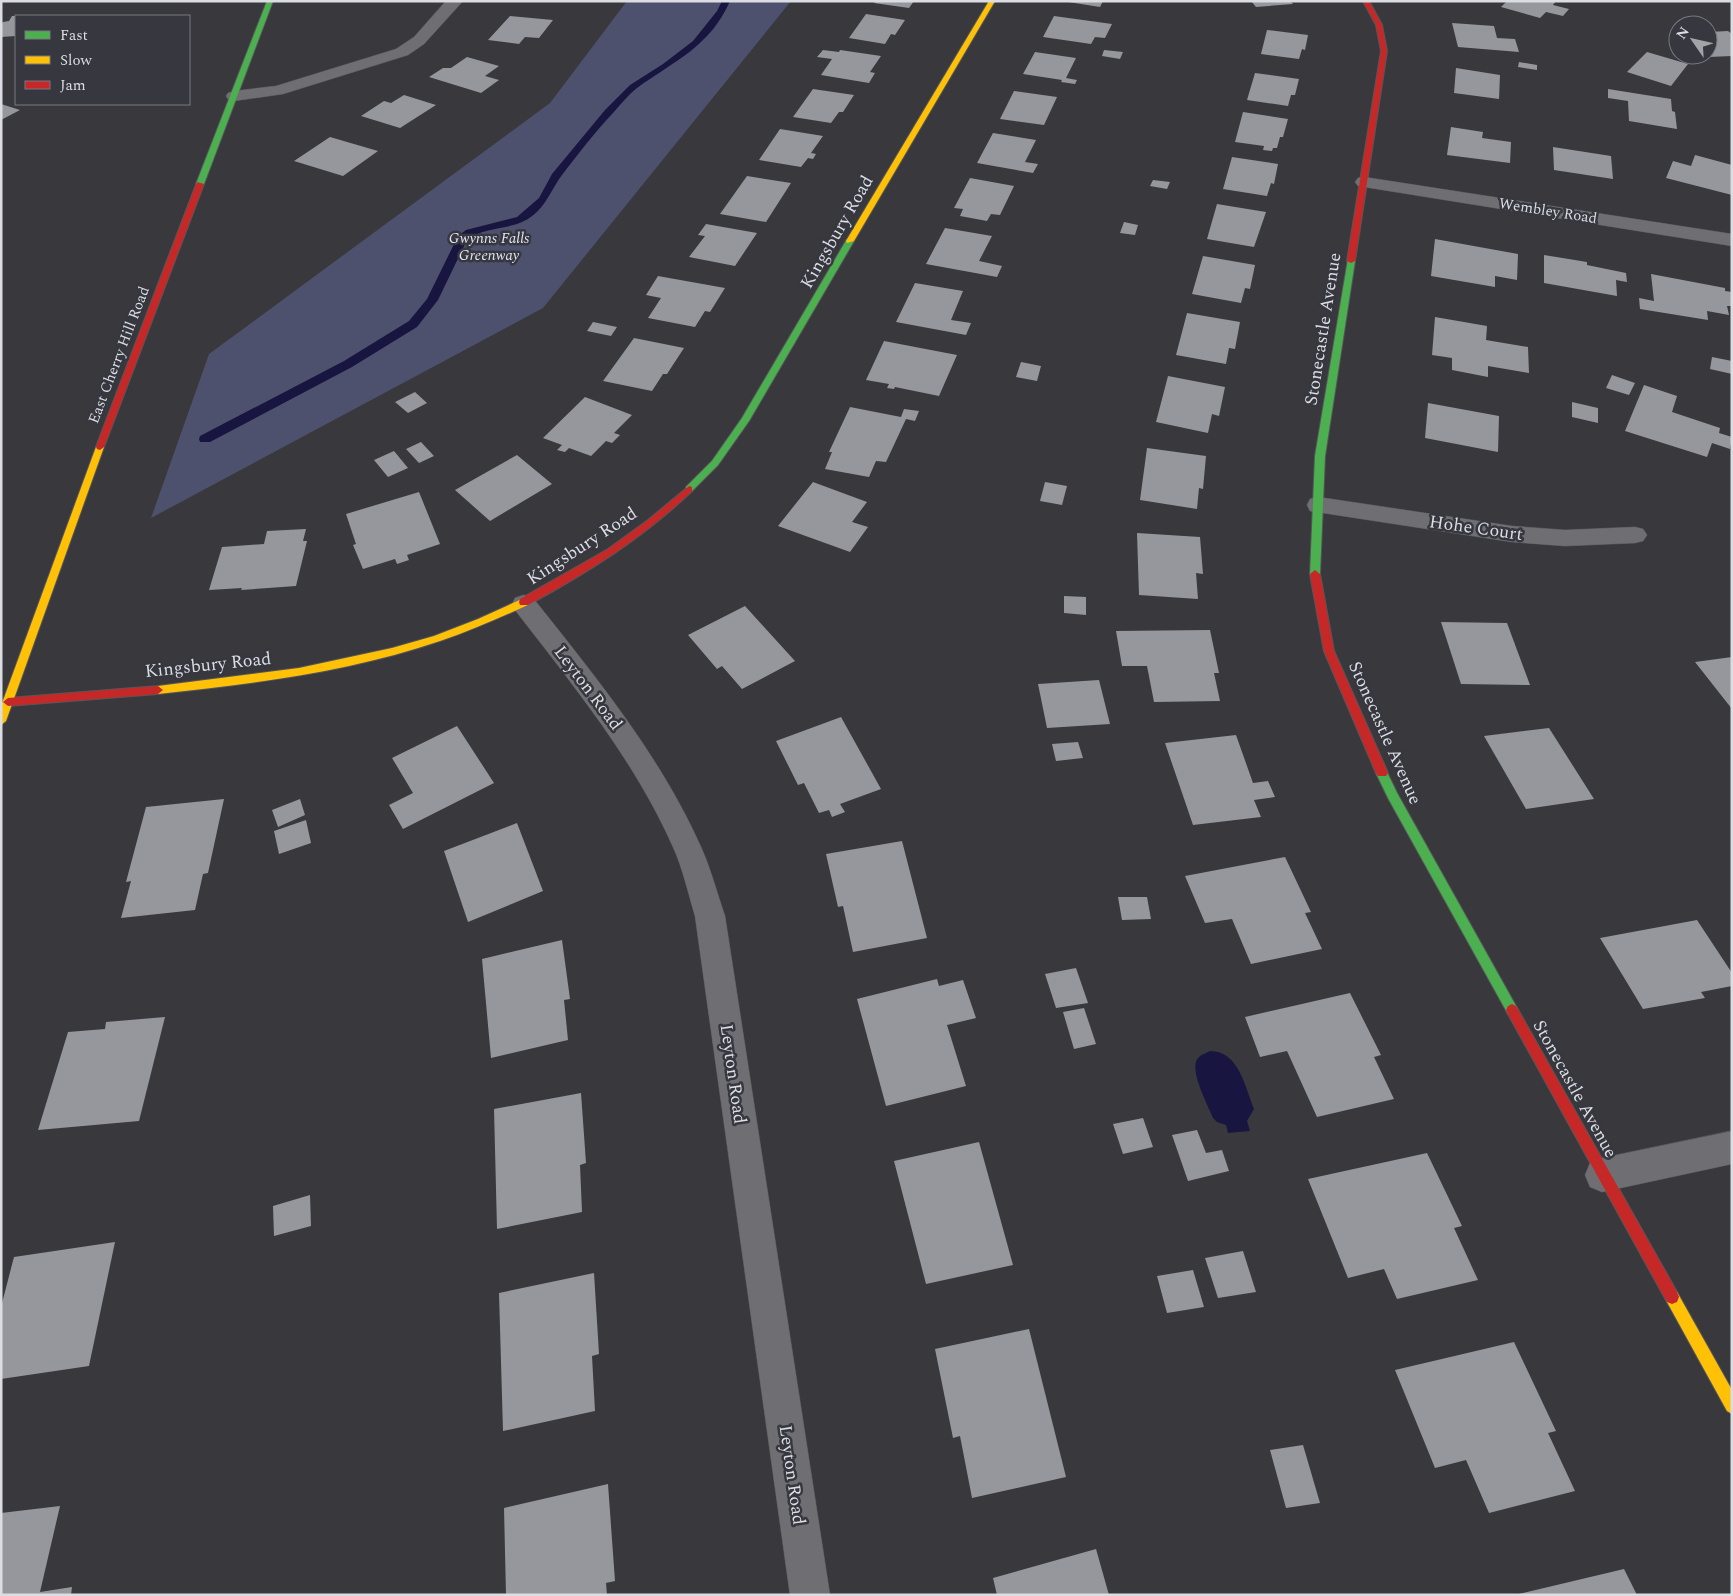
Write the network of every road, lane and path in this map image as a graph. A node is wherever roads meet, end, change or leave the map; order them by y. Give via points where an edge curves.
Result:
1 (270, 1) edge
2 (456, 1) edge
3 (992, 1) edge
4 (1366, 1) edge
5 (234, 96) junction
6 (1364, 182) junction
7 (1732, 240) edge
8 (1318, 505) junction
9 (1635, 535) dead end
10 (524, 604) junction
11 (8, 702) junction
12 (1, 720) edge
13 (1732, 1147) edge
14 (1602, 1175) junction
15 (1732, 1406) edge
16 (810, 1595) edge

1 - 5 street, East Cherry Hill Road
2 - 5 street via 415,46 402,52 292,86
3 - 10 street, Kingsbury Road via 746,419 716,462 632,539
4 - 6 street, Stonecastle Avenue via 1382,31 1384,51
5 - 11 street, East Cherry Hill Road via 106,432
6 - 7 street, Wembley Road
6 - 8 street, Stonecastle Avenue via 1320,456
8 - 9 street, Hohe Court via 1512,534 1565,538
8 - 14 street, Stonecastle Avenue via 1315,575 1329,651 1392,795
10 - 11 street, Kingsbury Road via 424,641 352,662 291,674
10 - 16 street, Leyton Road via 606,710 646,769 684,839 710,916
11 - 12 street, East Cherry Hill Road
13 - 14 street
14 - 15 street, Stonecastle Avenue

